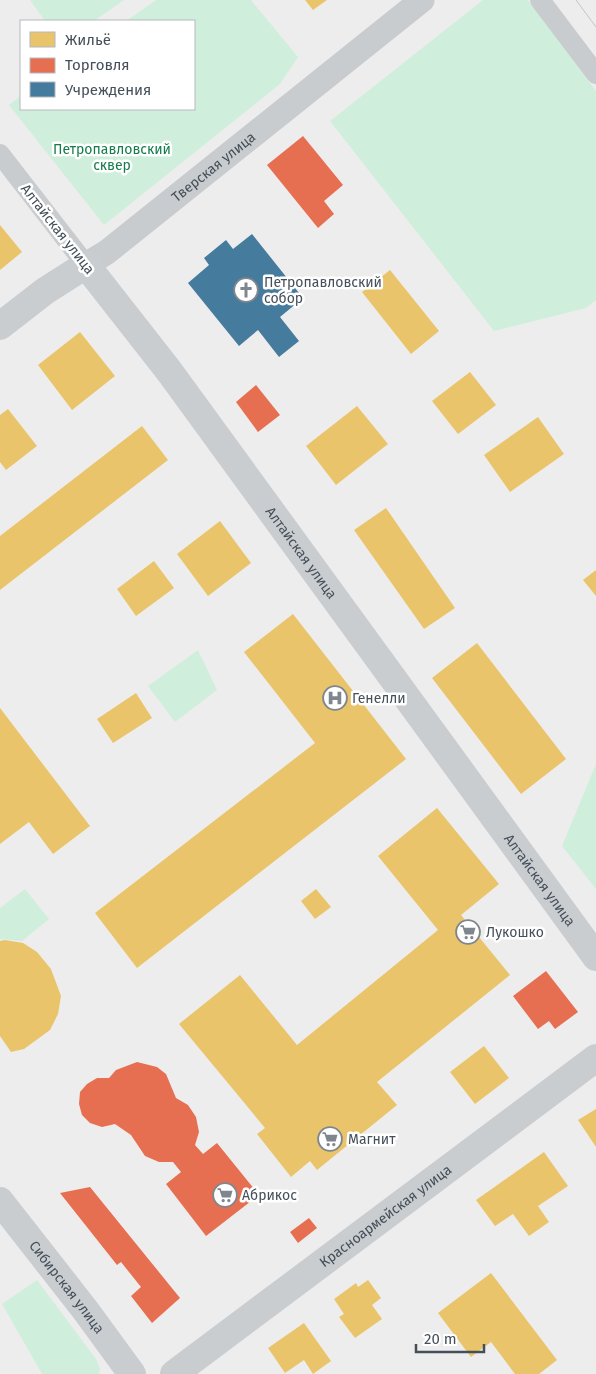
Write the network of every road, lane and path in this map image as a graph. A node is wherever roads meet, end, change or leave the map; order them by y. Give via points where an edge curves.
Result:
1 (422, 0) edge
2 (540, 0) edge
3 (596, 74) edge
4 (0, 154) edge
5 (86, 265) junction
6 (0, 326) edge
7 (596, 957) edge
8 (596, 1058) edge
9 (0, 1200) edge
10 (132, 1374) edge
11 (174, 1374) edge

1 - 5 street, Тверская улица via 107,252
2 - 3 street
4 - 5 street, Алтайская улица
5 - 6 main road, Тверская улица
5 - 7 main road, Алтайская улица via 169,371
8 - 11 main road, Красноармейская улица
9 - 10 main road, Сибирская улица

